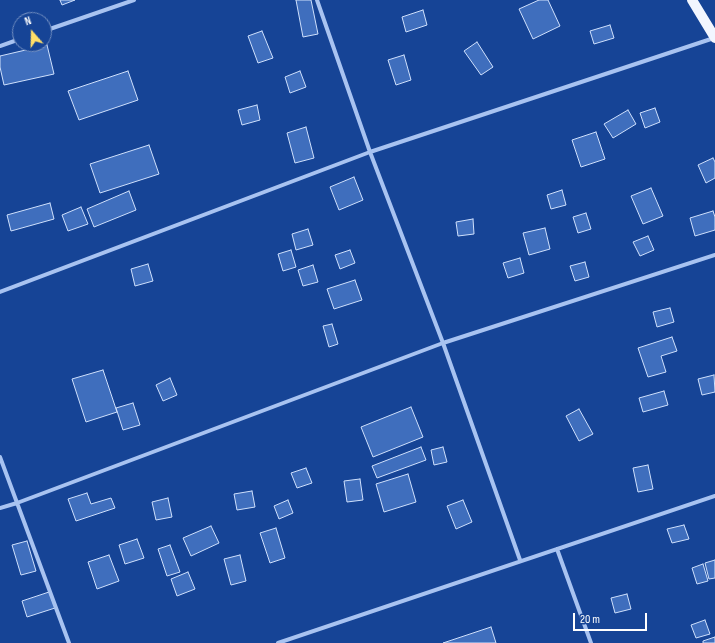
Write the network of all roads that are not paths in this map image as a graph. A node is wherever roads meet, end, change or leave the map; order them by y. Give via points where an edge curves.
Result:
1 (134, 0) edge
2 (317, 0) edge
3 (692, 0) edge
4 (52, 28) edge
5 (715, 38) edge
6 (12, 42) edge
7 (0, 46) edge
8 (370, 152) junction
9 (715, 255) edge
10 (0, 292) edge
11 (443, 343) junction
12 (0, 457) edge
13 (715, 496) edge
14 (17, 503) junction
15 (0, 508) edge
16 (557, 549) junction
17 (520, 560) junction
18 (70, 643) edge
19 (278, 643) edge
20 (591, 643) edge

1 - 4 street
2 - 8 street
3 - 5 main road
5 - 8 street
6 - 7 street
8 - 10 street
8 - 11 street
9 - 11 street
11 - 14 street
11 - 17 street
12 - 14 street
13 - 16 street
14 - 15 street
14 - 18 street
16 - 17 street
16 - 20 street
17 - 19 street

